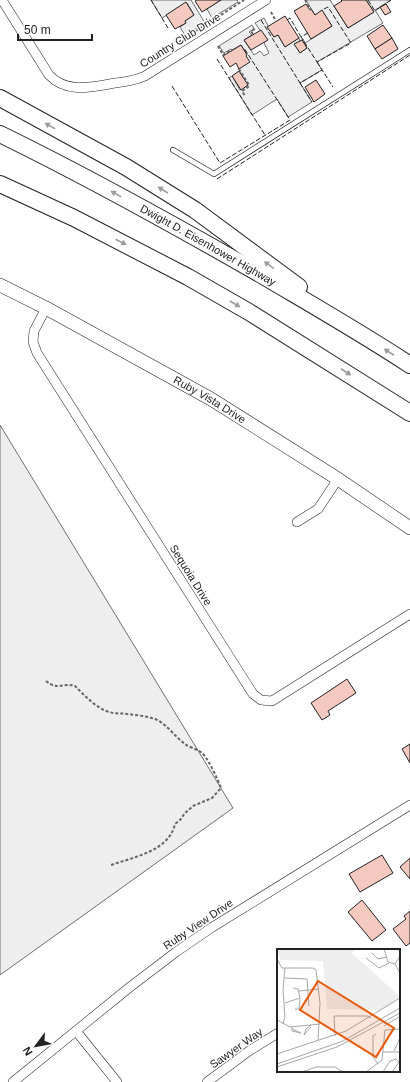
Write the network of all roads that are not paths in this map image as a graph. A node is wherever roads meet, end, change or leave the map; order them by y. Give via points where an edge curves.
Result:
1 (2, 0) edge
2 (266, 0) edge
3 (410, 50) edge
4 (0, 98) edge
5 (0, 134) edge
6 (173, 150) dead end
7 (0, 184) edge
8 (0, 190) edge
9 (74, 218) junction
10 (0, 286) edge
11 (46, 308) junction
12 (368, 338) junction
13 (410, 365) edge
14 (410, 413) edge
15 (338, 479) junction
16 (297, 522) dead end
17 (410, 528) edge
18 (410, 614) edge
19 (410, 805) edge
20 (76, 1031) junction
21 (277, 1034) edge
22 (13, 1082) edge
23 (117, 1082) edge
24 (207, 1082) edge

1 - 2 street, Country Club Drive via 50,75 61,84 91,88 145,76
3 - 6 lane via 214,174
12 -> 4 highway via 195,210 126,167
12 -> 5 highway, Dwight D. Eisenhower Highway via 208,244
7 - 9 highway
8 - 9 highway
9 -> 14 highway via 249,312
10 - 11 street, Ruby Vista Drive
11 - 15 street, Ruby Vista Drive via 211,399
11 - 18 street, Sequoia Drive via 34,332 33,342 37,353 253,694 261,700 272,701
13 -> 12 highway, Dwight D. Eisenhower Highway
15 - 16 street via 318,510
15 - 17 street, Ruby Vista Drive
19 - 20 street, Ruby View Drive via 211,928 159,965
20 - 22 street, Ruby View Drive
20 - 23 street
21 - 24 street, Sawyer Way

